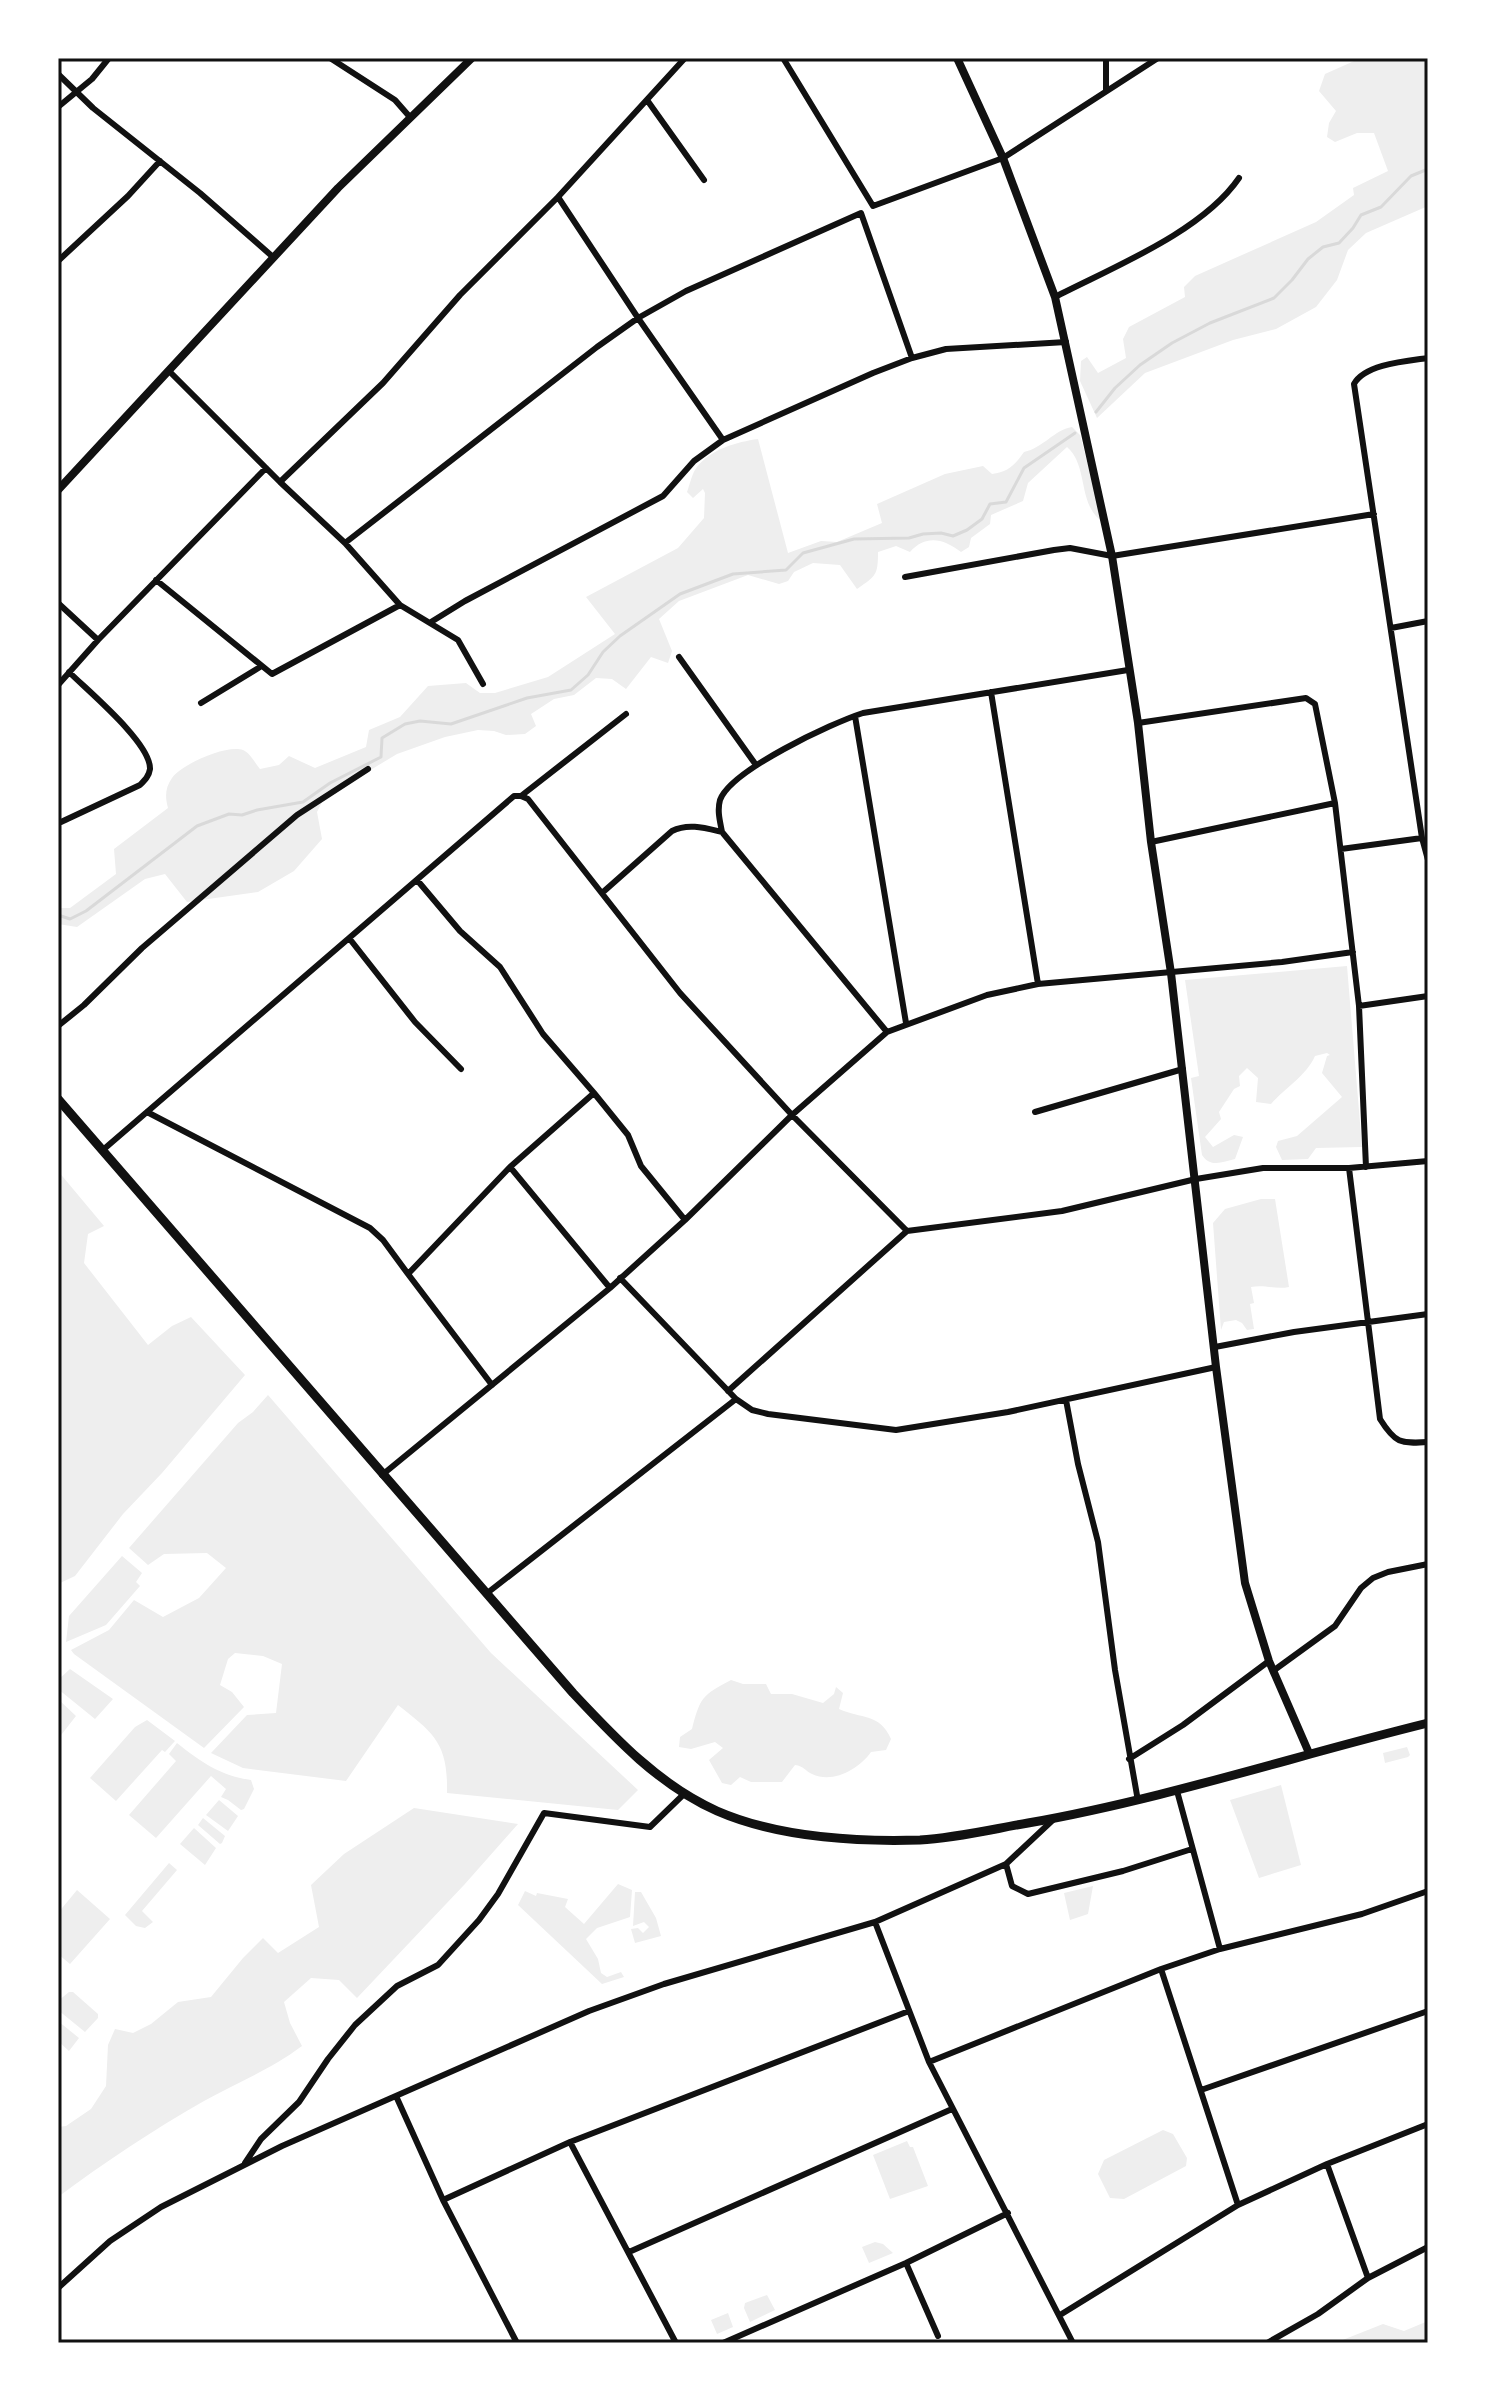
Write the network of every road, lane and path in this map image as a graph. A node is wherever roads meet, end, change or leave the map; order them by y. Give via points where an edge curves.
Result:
1 (109, 58) edge
2 (330, 58) edge
3 (472, 58) edge
4 (685, 58) edge
5 (783, 58) edge
6 (957, 58) edge
7 (1106, 58) edge
8 (1158, 58) edge
9 (58, 74) edge
10 (1106, 90) junction
11 (76, 94) junction
12 (647, 100) junction
13 (58, 107) edge
14 (409, 116) junction
15 (1003, 158) junction
16 (160, 161) junction
17 (1239, 178) dead end
18 (704, 180) dead end
19 (558, 197) junction
20 (873, 206) junction
21 (861, 213) junction
22 (273, 257) junction
23 (58, 261) edge
24 (1055, 297) junction
25 (638, 318) junction
26 (1066, 342) junction
27 (912, 358) junction
28 (1428, 358) edge
29 (170, 372) junction
30 (723, 440) junction
31 (266, 468) junction
32 (280, 482) junction
33 (58, 490) edge
34 (1374, 514) junction
35 (345, 543) junction
36 (1112, 556) junction
37 (905, 577) dead end
38 (156, 580) junction
39 (58, 603) edge
40 (400, 605) junction
41 (1428, 621) edge
42 (431, 622) junction
43 (1391, 628) junction
44 (98, 640) junction
45 (679, 657) dead end
46 (260, 667) junction
47 (1128, 670) junction
48 (69, 672) junction
49 (483, 684) dead end
50 (58, 685) edge
51 (991, 692) junction
52 (201, 703) dead end
53 (626, 714) dead end
54 (855, 716) junction
55 (1138, 723) junction
56 (756, 765) junction
57 (368, 769) dead end
58 (521, 796) junction
59 (1335, 803) junction
60 (61, 822) dead end
61 (722, 832) junction
62 (1422, 838) junction
63 (1151, 842) junction
64 (1341, 849) junction
65 (1428, 860) edge
66 (417, 880) junction
67 (602, 893) junction
68 (349, 938) junction
69 (1353, 952) junction
70 (1171, 973) junction
71 (1038, 984) junction
72 (1428, 996) edge
73 (1359, 1006) junction
74 (906, 1023) junction
75 (58, 1026) edge
76 (887, 1032) junction
77 (461, 1069) dead end
78 (1183, 1069) junction
79 (594, 1093) junction
80 (58, 1099) edge
81 (147, 1112) junction
82 (1035, 1112) dead end
83 (792, 1115) junction
84 (104, 1149) junction
85 (1428, 1161) edge
86 (510, 1167) junction
87 (1366, 1167) junction
88 (1349, 1168) junction
89 (1196, 1179) junction
90 (685, 1220) junction
91 (907, 1231) junction
92 (408, 1274) junction
93 (620, 1278) junction
94 (610, 1288) junction
95 (1428, 1314) edge
96 (1367, 1322) junction
97 (1215, 1347) junction
98 (1216, 1367) junction
99 (492, 1385) junction
100 (728, 1391) junction
101 (736, 1399) junction
102 (1066, 1400) junction
103 (1428, 1442) edge
104 (382, 1475) junction
105 (1428, 1564) edge
106 (486, 1594) junction
107 (1269, 1661) junction
108 (1273, 1671) junction
109 (1428, 1723) edge
110 (1309, 1753) junction
111 (1129, 1759) junction
112 (1177, 1791) junction
113 (684, 1794) junction
114 (1138, 1801) junction
115 (1055, 1818) junction
116 (1192, 1849) junction
117 (1006, 1864) junction
118 (1428, 1891) edge
119 (875, 1922) junction
120 (1220, 1949) junction
121 (1161, 1969) junction
122 (909, 2011) junction
123 (1428, 2011) edge
124 (929, 2062) junction
125 (1201, 2090) junction
126 (396, 2096) junction
127 (952, 2109) junction
128 (1428, 2124) edge
129 (570, 2142) junction
130 (1327, 2164) junction
131 (243, 2166) junction
132 (443, 2200) junction
133 (1238, 2205) junction
134 (1008, 2213) junction
135 (1428, 2247) edge
136 (629, 2252) junction
137 (906, 2263) junction
138 (1368, 2278) junction
139 (58, 2288) edge
140 (1060, 2315) junction
141 (938, 2336) dead end
142 (517, 2343) edge
143 (676, 2343) edge
144 (723, 2343) edge
145 (1073, 2343) edge
146 (1267, 2343) edge

1 - 11 street
2 - 14 street via 395,100
3 - 14 street
4 - 12 street
5 - 20 street
6 - 15 street
7 - 10 street
8 - 10 street
9 - 11 street
10 - 15 street
11 - 13 street
11 - 16 street
12 - 18 street
12 - 19 street
14 - 22 street
15 - 20 street
15 - 24 street
16 - 22 street
16 - 23 street
17 - 24 street via 1195,222
19 - 25 street
19 - 32 street via 460,295 383,383
20 - 21 street
21 - 25 street
21 - 27 street
22 - 29 street
24 - 26 street
25 - 30 street
25 - 35 street
26 - 27 street via 980,345
26 - 36 street
27 - 30 street
28 - 34 street via 1390,364 1361,375 1354,384
29 - 31 street
29 - 33 street
30 - 42 street via 694,461 663,496
31 - 32 street
31 - 38 street
32 - 35 street
34 - 36 street
34 - 43 street
35 - 40 street
36 - 37 street via 1070,548
36 - 47 street
38 - 44 street
38 - 46 street
39 - 44 street
40 - 42 street
40 - 46 street via 277,674
41 - 43 street
42 - 49 street via 458,640
43 - 62 street
44 - 48 street
45 - 56 street
46 - 52 street
47 - 51 street
47 - 55 street
48 - 50 street
48 - 60 street via 132,733 150,766 140,785
51 - 54 street
51 - 71 street
53 - 58 street
54 - 56 street
54 - 74 street
55 - 59 street via 1306,698 1315,704
55 - 63 street
56 - 61 street via 720,799
57 - 75 street via 297,815
58 - 66 street via 514,796
58 - 67 street
59 - 63 street
59 - 64 street
61 - 67 street via 699,827 672,831
61 - 76 street
62 - 64 street
62 - 65 street
63 - 70 street
64 - 69 street
66 - 68 street
66 - 79 street via 460,931 500,967 543,1034
67 - 83 street via 680,993
68 - 77 street via 415,1022
68 - 81 street
69 - 70 street
69 - 73 street
70 - 71 street
70 - 78 street
71 - 74 street
72 - 73 street
73 - 87 street
74 - 76 street
76 - 83 street
78 - 82 street
78 - 89 street
79 - 86 street
79 - 90 street via 628,1135 641,1166
80 - 84 main road
81 - 84 street
81 - 92 street via 370,1228
83 - 90 street
83 - 91 street
84 - 104 main road
85 - 87 street
86 - 92 street
86 - 94 street
87 - 88 street
88 - 89 street via 1263,1168
88 - 96 street
89 - 91 street via 1062,1211
89 - 97 street
90 - 93 street
91 - 100 street
92 - 99 street
93 - 94 street
93 - 100 street
94 - 99 street
95 - 96 street
96 - 97 street
96 - 103 street via 1380,1419 1391,1436 1406,1444
97 - 98 street
98 - 102 street
98 - 107 street via 1245,1583
99 - 104 street
100 - 101 street
101 - 102 street via 768,1414 896,1430
101 - 106 street
102 - 111 street via 1098,1542
104 - 106 main road
105 - 108 street via 1373,1578 1335,1626
106 - 113 main road via 617,1740
107 - 108 street
107 - 111 street
108 - 110 street
109 - 110 main road
110 - 112 main road
111 - 114 street
112 - 114 main road
112 - 116 street
113 - 115 main road via 747,1821 843,1838 921,1840
113 - 131 street via 650,1827 544,1813 479,1920 438,1965 397,1986 355,2025 299,2102 261,2139
114 - 115 main road
115 - 117 street
116 - 117 street via 1028,1894 1012,1886
116 - 120 street
117 - 119 street
118 - 120 street via 1362,1914
119 - 122 street
119 - 126 street via 589,2011
120 - 121 street
121 - 124 street
121 - 125 street
122 - 124 street
122 - 129 street
123 - 125 street
124 - 127 street
125 - 133 street
126 - 131 street
126 - 132 street
127 - 134 street
127 - 136 street
128 - 130 street
129 - 132 street
129 - 136 street
130 - 133 street
130 - 138 street
131 - 139 street via 110,2241
132 - 142 street
133 - 140 street
134 - 137 street
134 - 140 street
135 - 138 street
136 - 143 street
137 - 141 street
137 - 144 street
138 - 146 street
140 - 145 street

